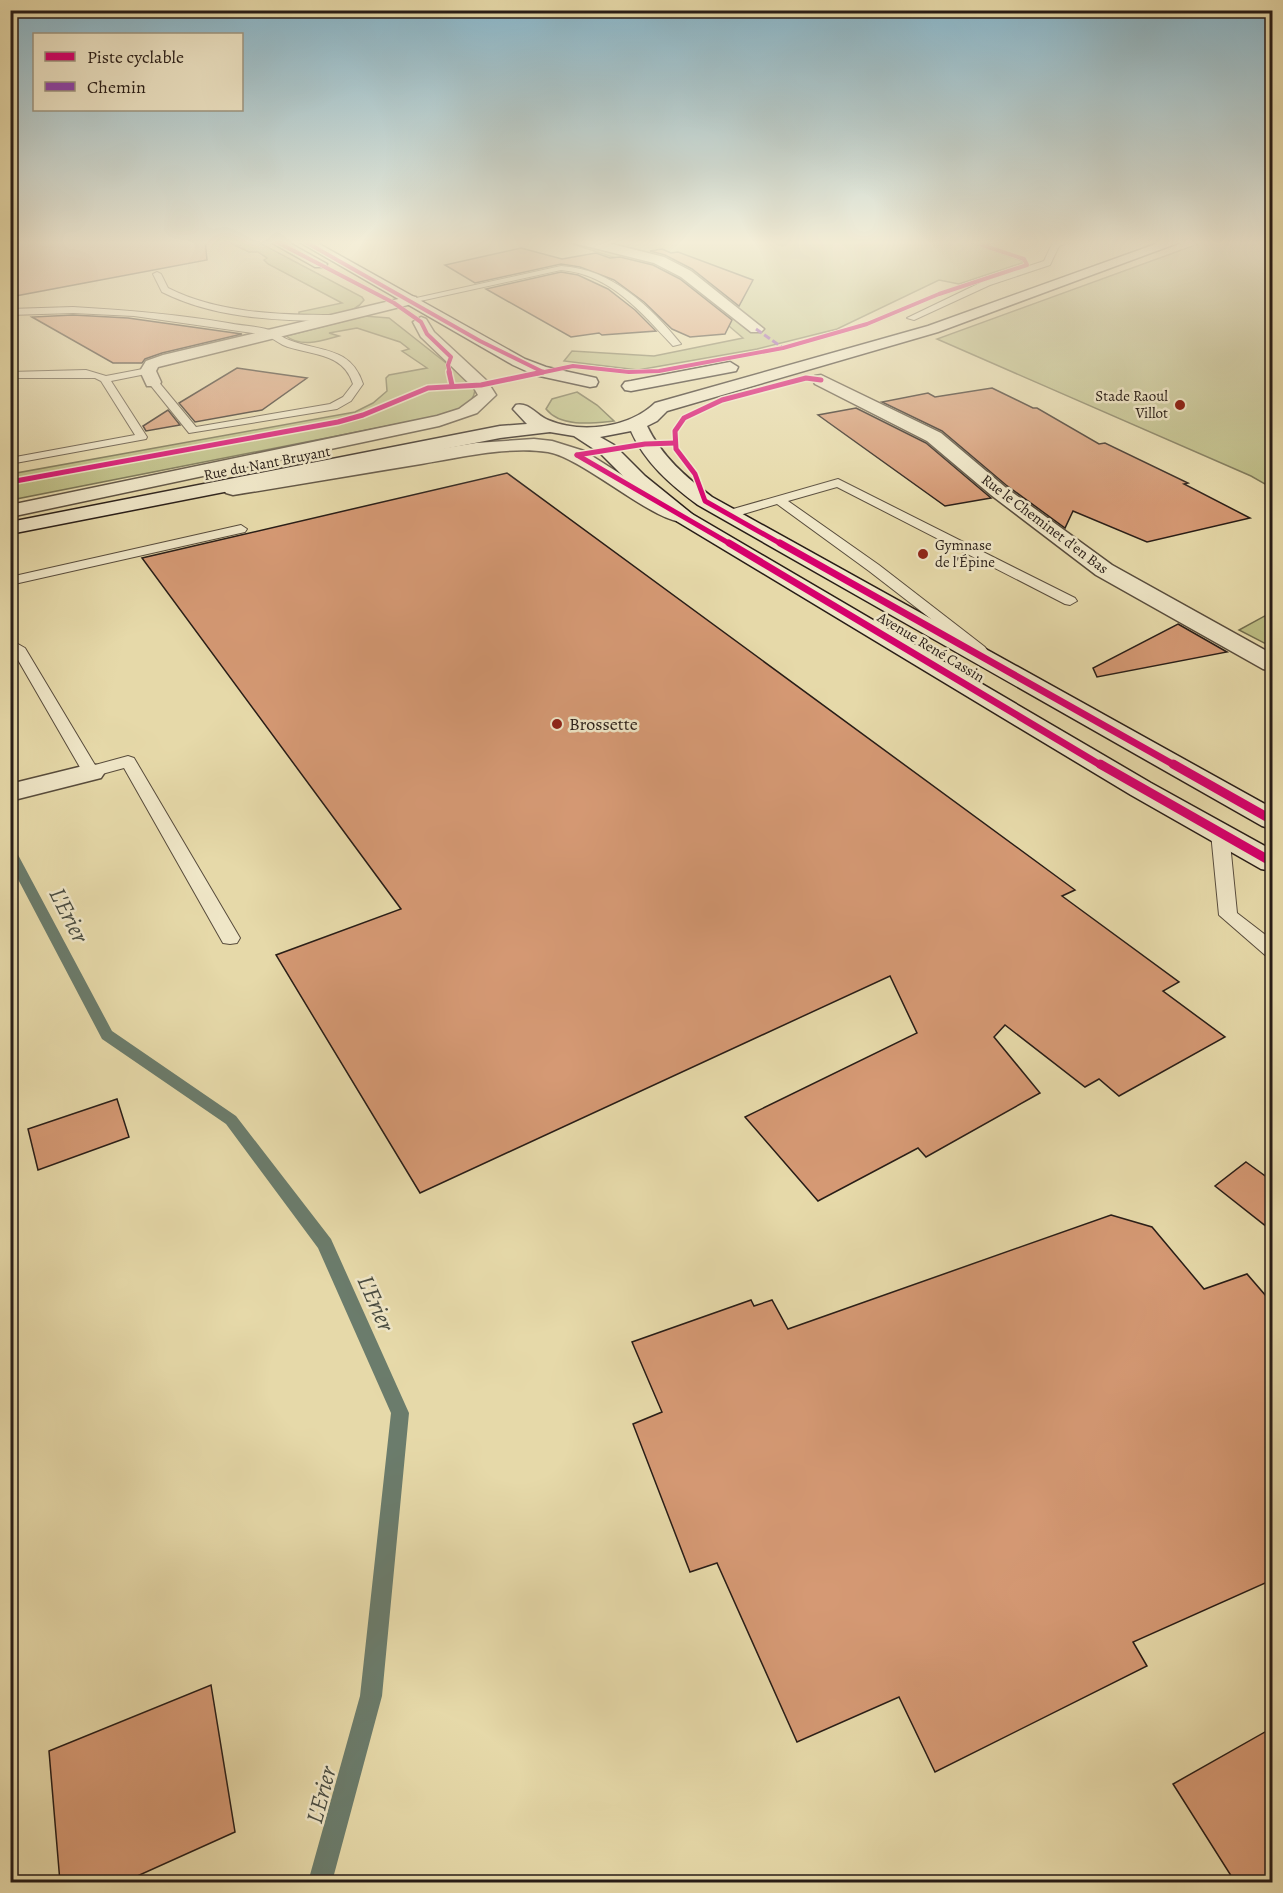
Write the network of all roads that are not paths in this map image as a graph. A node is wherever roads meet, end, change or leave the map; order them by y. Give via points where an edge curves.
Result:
1 (242, 328) edge
2 (289, 328) edge
3 (424, 328) edge
4 (432, 328) edge
5 (460, 328) edge
6 (660, 328) edge
7 (878, 328) edge
8 (935, 328) edge
9 (269, 333) junction
10 (676, 344) dead end
11 (10, 375) edge
12 (150, 376) junction
13 (105, 380) junction
14 (821, 380) dead end
15 (590, 382) junction
16 (631, 386) junction
17 (531, 398) junction
18 (661, 407) junction
19 (637, 425) junction
20 (548, 427) junction
21 (578, 431) junction
22 (534, 445) joint
23 (10, 461) edge
24 (779, 500) junction
25 (10, 512) edge
26 (730, 514) junction
27 (75, 515) junction
28 (685, 518) junction
29 (10, 528) edge
30 (241, 529) dead end
31 (10, 581) edge
32 (1070, 601) dead end
33 (10, 650) edge
34 (1272, 664) edge
35 (1008, 672) junction
36 (91, 772) junction
37 (10, 793) edge
38 (1272, 820) edge
39 (1220, 833) junction
40 (1272, 862) edge
41 (230, 938) dead end
42 (1272, 950) edge

1 - 9 lane
2 - 9 main road
3 - 25 main road, Rue du Nant Bruyant via 481,385 486,395 478,406 461,416
4 - 17 main road via 516,377
5 - 15 main road via 519,362
6 - 10 lane
7 - 16 main road via 816,348
8 - 18 main road
9 - 12 main road via 152,364
9 - 12 lane via 287,343 340,358 355,374 355,390 333,407 193,431
11 - 13 lane via 86,373
12 - 13 lane
13 - 23 lane via 142,437
14 - 34 main road, Rue le Cheminet d'en Bas via 934,437 998,491 1104,570
15 - 16 main road
15 - 17 main road, Rue du Nant Bruyant via 567,384
16 - 18 main road via 658,399
17 - 20 main road via 530,419
17 - 25 main road, Rue du Nant Bruyant via 482,421
18 - 19 main road via 654,417
19 - 21 main road
19 - 26 main road, Avenue René Cassin via 645,444 670,475
20 - 21 main road
20 - 27 main road, Rue du Nant Bruyant via 500,432
21 - 28 main road, Avenue René Cassin via 607,449
22 - 27 main road, Rue du Nant Bruyant via 476,449
22 - 28 main road, Avenue René Cassin via 577,455
24 - 26 lane
24 - 32 lane via 838,483
24 - 35 lane
26 - 35 main road, Avenue René Cassin
27 - 29 main road, Rue du Nant Bruyant
28 - 39 main road, Avenue René Cassin
30 - 31 lane
33 - 36 lane via 18,648
35 - 38 main road, Avenue René Cassin
36 - 37 main road
36 - 41 lane via 128,761
39 - 40 main road, Avenue René Cassin
39 - 42 lane via 1228,915

